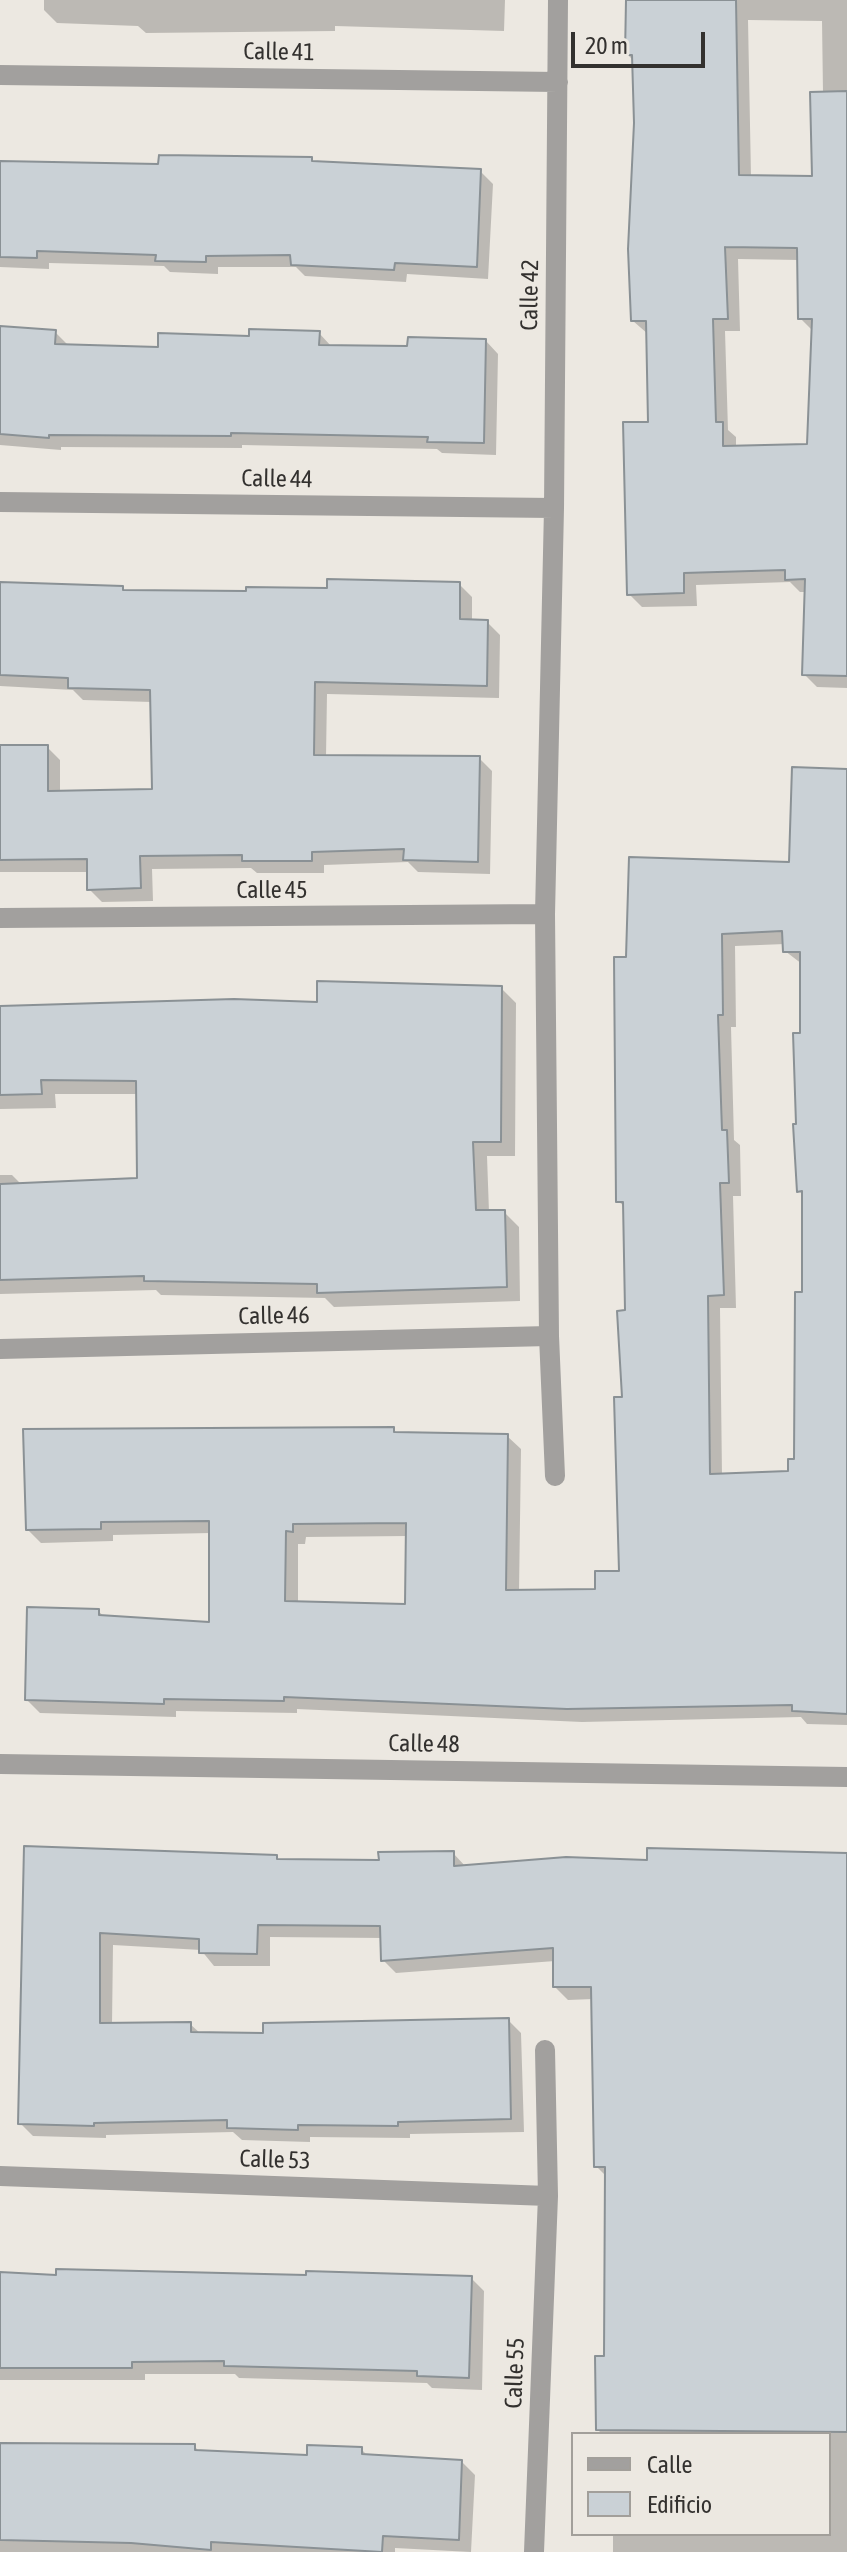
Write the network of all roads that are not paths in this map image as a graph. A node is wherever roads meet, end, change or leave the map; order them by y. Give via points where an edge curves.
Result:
1 (558, 0) edge
2 (0, 75) edge
3 (558, 82) junction
4 (0, 502) edge
5 (554, 508) junction
6 (545, 914) junction
7 (0, 918) edge
8 (549, 1336) junction
9 (0, 1349) edge
10 (555, 1476) dead end
11 (0, 1764) edge
12 (847, 1777) edge
13 (545, 2050) dead end
14 (0, 2176) edge
15 (548, 2196) junction
16 (534, 2552) edge

1 - 3 street, Calle 42
2 - 3 street, Calle 41
3 - 5 street, Calle 42
4 - 5 street, Calle 44
5 - 6 street, Calle 42
6 - 7 street, Calle 45
6 - 8 street, Calle 42
8 - 9 street, Calle 46
8 - 10 street, Calle 42
11 - 12 street, Calle 48
13 - 15 street, Calle 55
14 - 15 street, Calle 53
15 - 16 street, Calle 55

